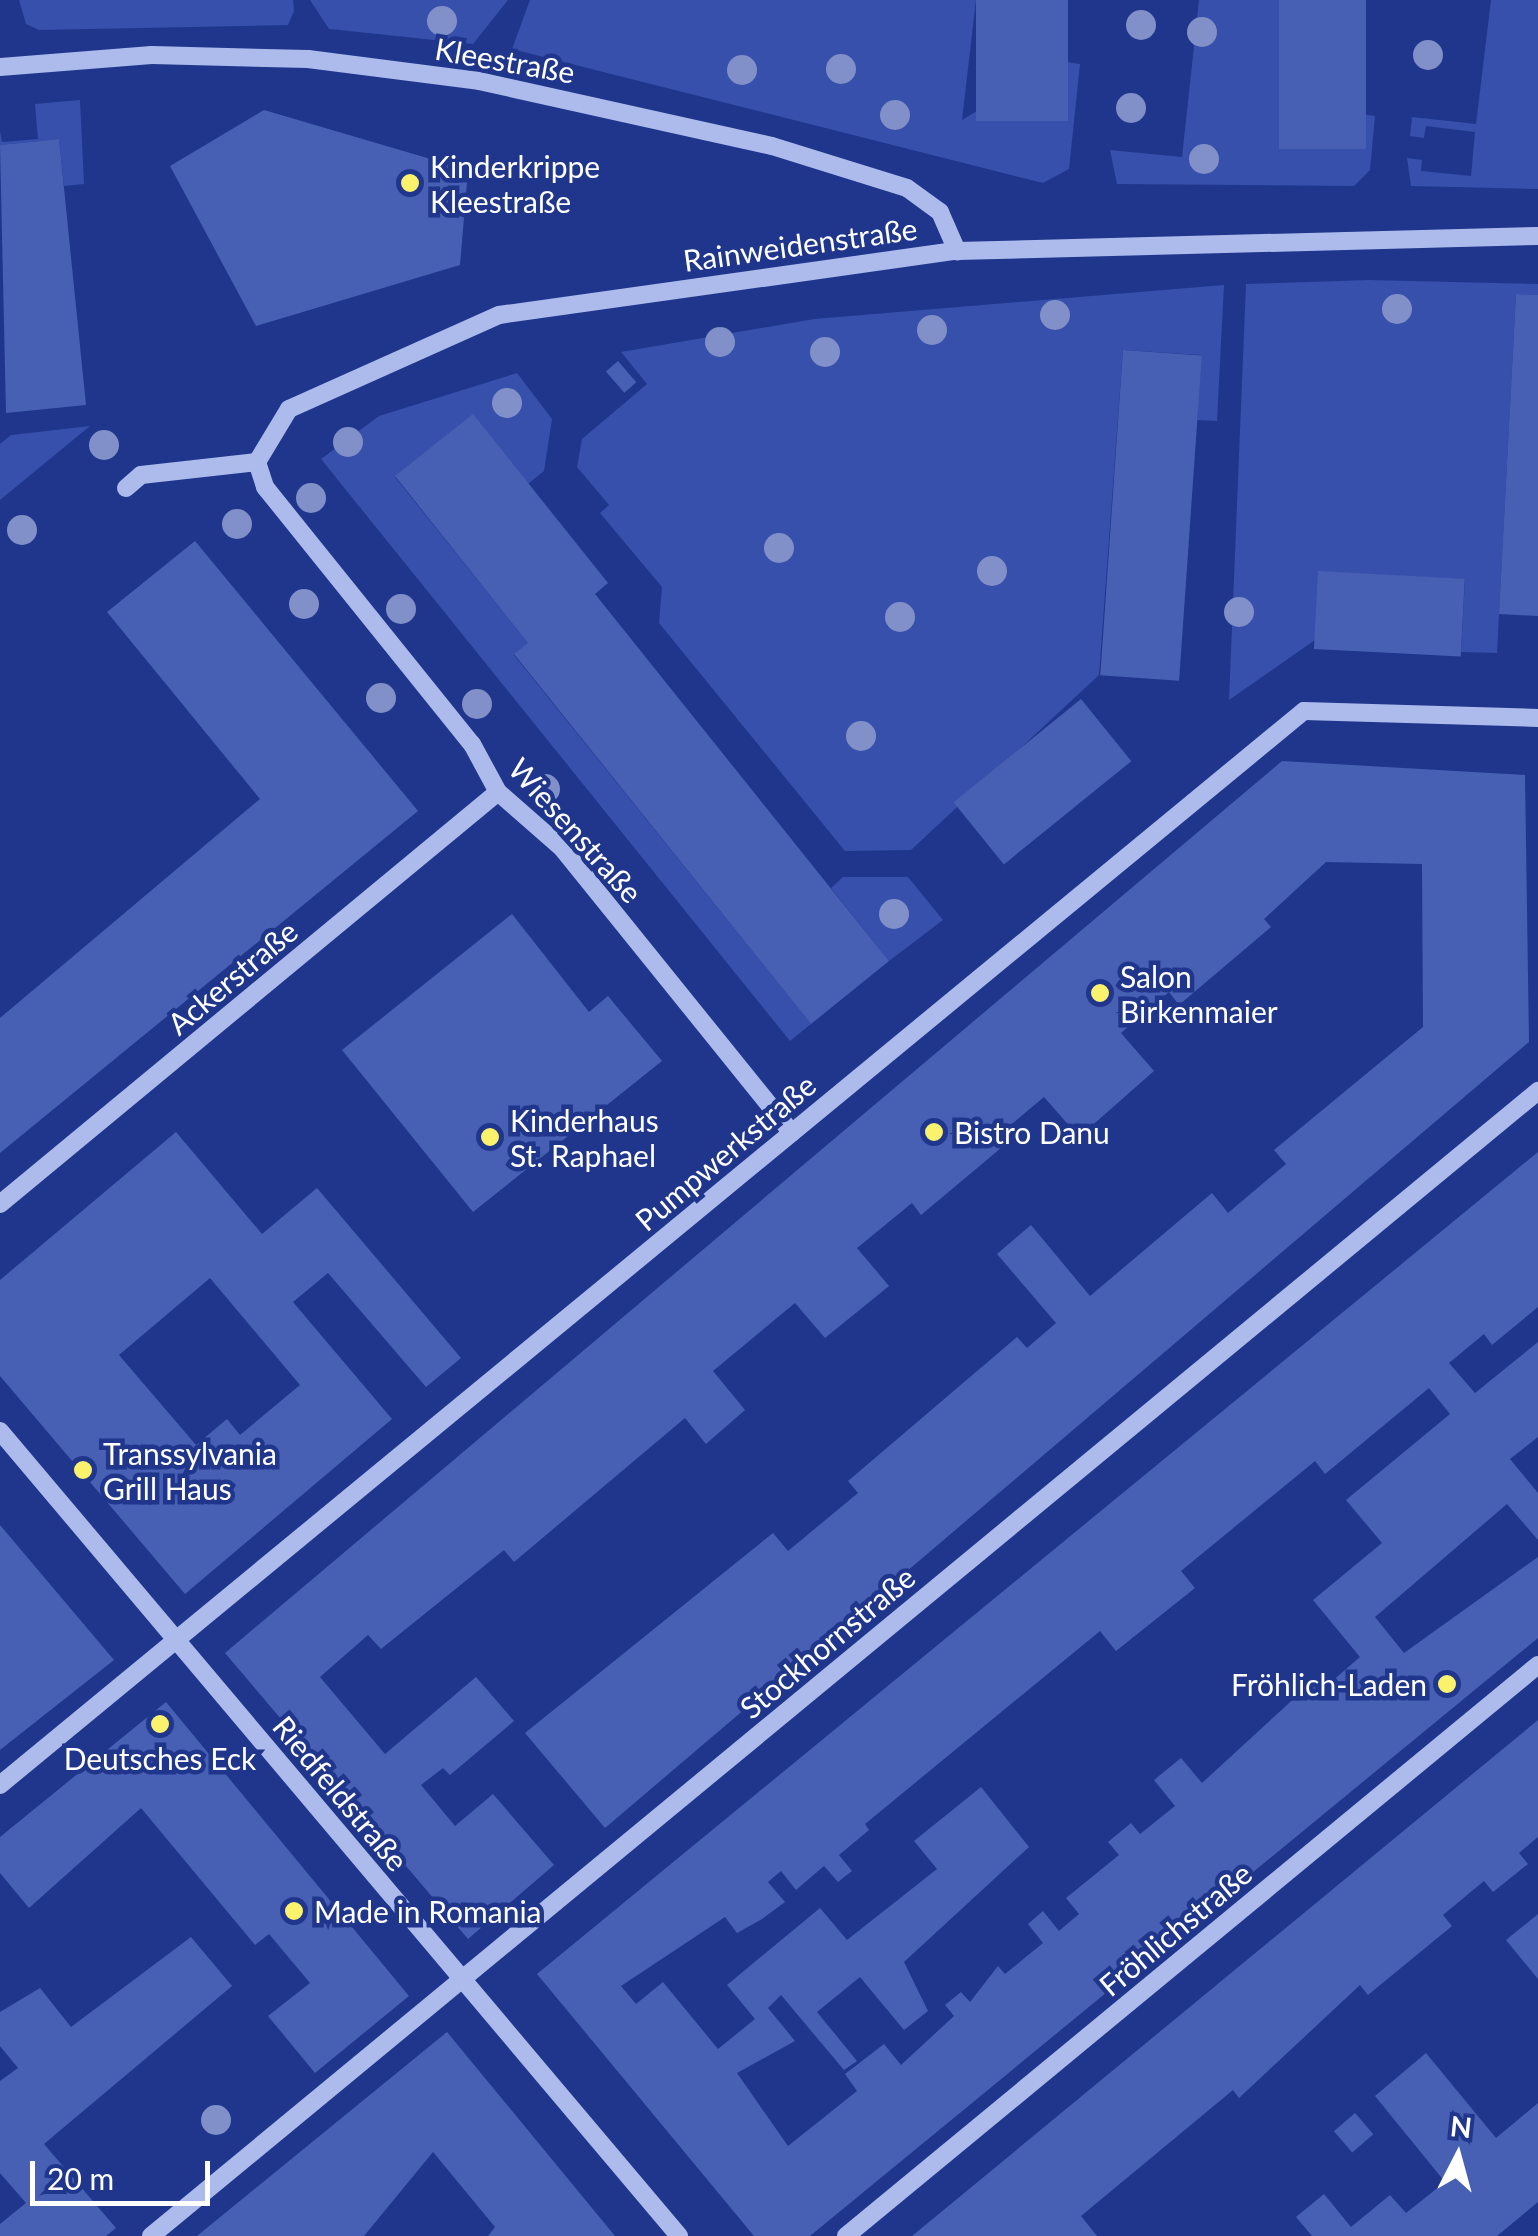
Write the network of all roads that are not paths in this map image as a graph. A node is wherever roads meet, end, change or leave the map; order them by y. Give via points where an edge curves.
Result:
1 (0, 67) edge
2 (1538, 236) edge
3 (958, 251) junction
4 (257, 462) junction
5 (126, 488) dead end
6 (1538, 718) edge
7 (498, 792) junction
8 (1538, 1091) edge
9 (792, 1133) junction
10 (0, 1204) edge
11 (0, 1431) edge
12 (176, 1640) junction
13 (1538, 1665) edge
14 (0, 1784) edge
15 (462, 1979) junction
16 (152, 2236) edge
17 (679, 2236) edge
18 (846, 2236) edge

1 - 3 street, Kleestraße via 152,55 308,58 479,80 754,142 907,188 940,212
2 - 3 street, Rainweidenstraße
3 - 4 street, Rainweidenstraße via 499,315 289,409
4 - 5 street via 141,475
4 - 7 street, Wiesenstraße via 265,487 472,744
6 - 9 street, Pumpwerkstraße via 1304,711
7 - 9 street, Wiesenstraße via 562,848
7 - 10 street, Ackerstraße
8 - 15 street, Stockhornstraße
9 - 12 street, Pumpwerkstraße
11 - 12 street, Riedfeldstraße
12 - 14 street, Pumpwerkstraße
12 - 15 street, Riedfeldstraße
13 - 18 street, Fröhlichstraße
15 - 16 street, Stockhornstraße
15 - 17 street, Riedfeldstraße

